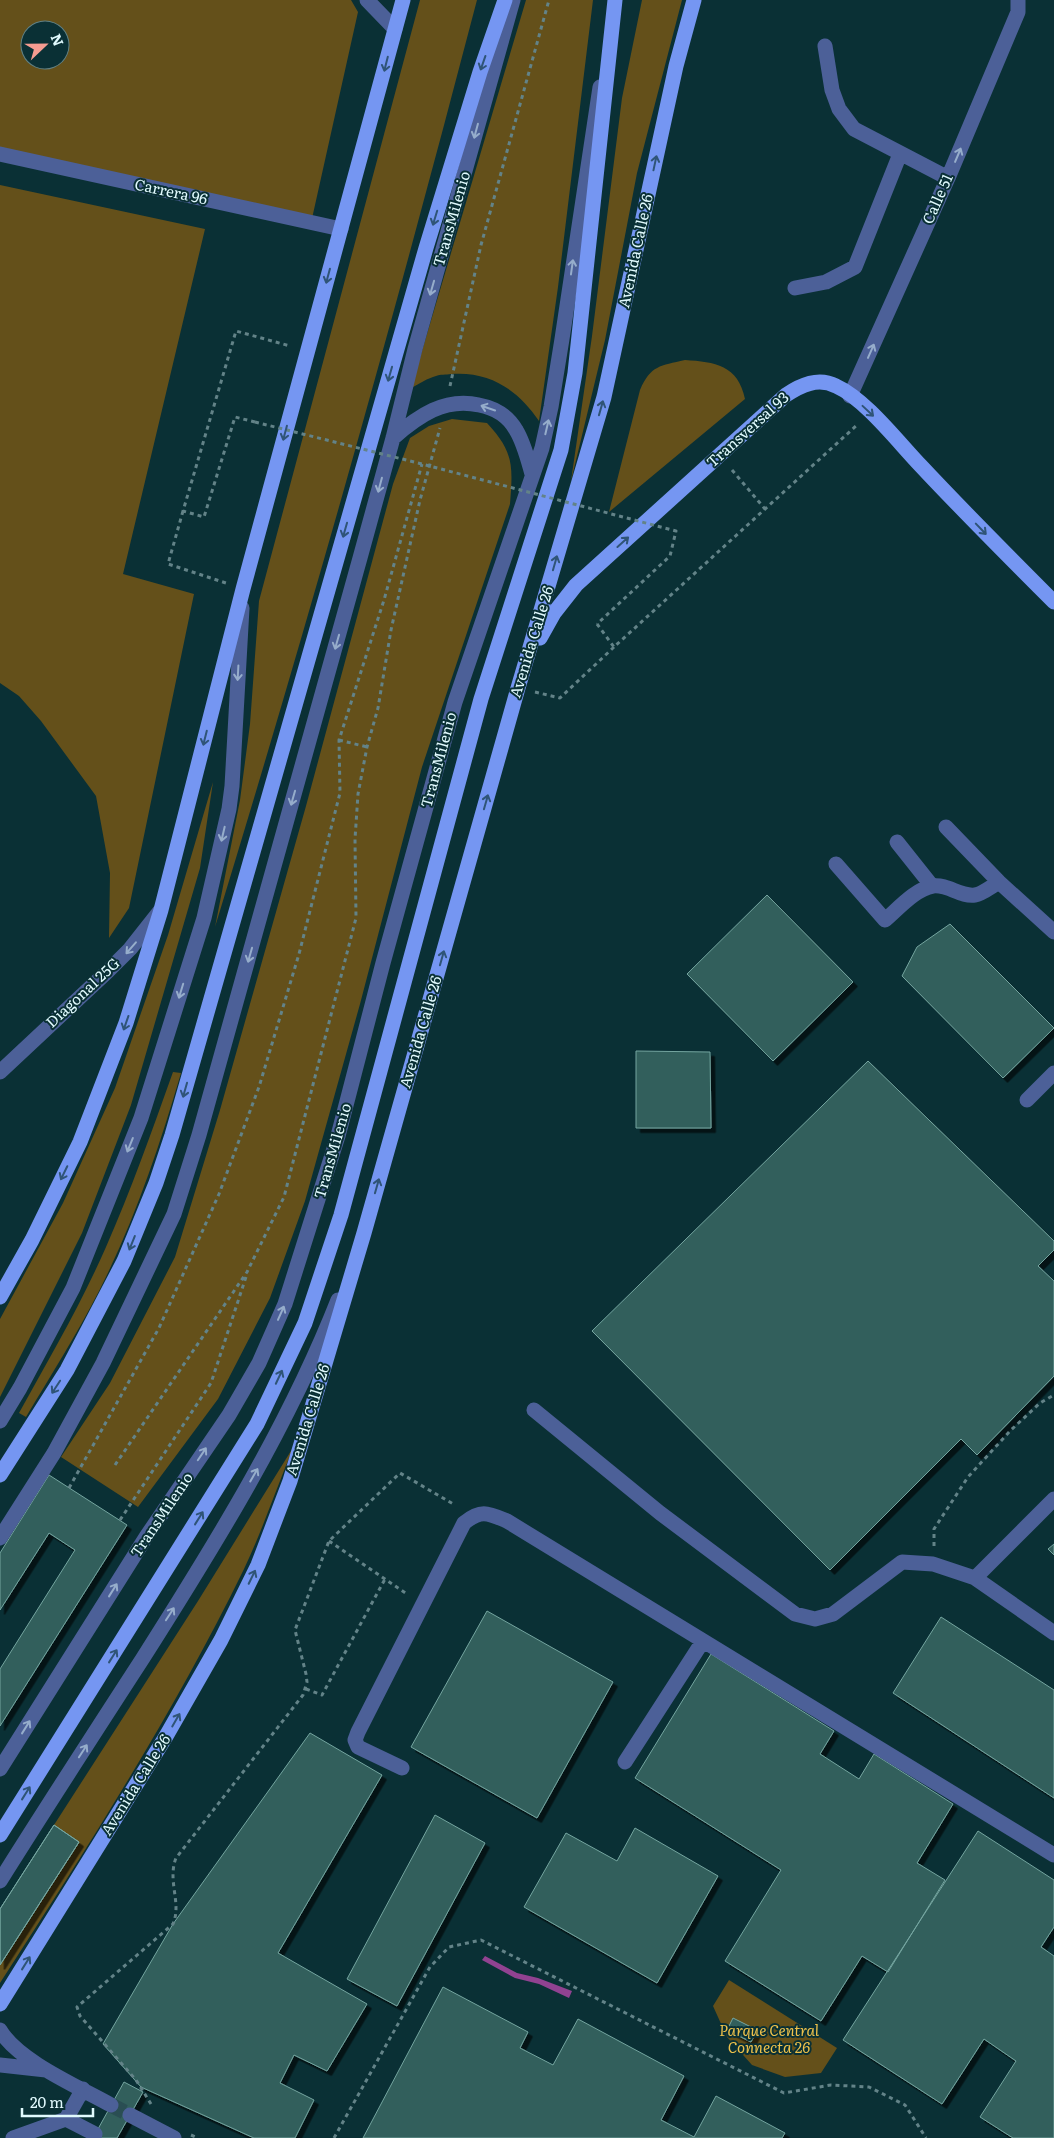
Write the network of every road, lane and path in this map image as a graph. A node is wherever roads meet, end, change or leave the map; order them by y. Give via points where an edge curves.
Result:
1 (367, 0) edge
2 (404, 0) edge
3 (504, 0) edge
4 (513, 0) edge
5 (549, 0) edge
6 (615, 0) edge
7 (694, 0) edge
8 (1018, 0) edge
9 (395, 29) junction
10 (611, 37) junction
11 (825, 46) dead end
12 (0, 154) edge
13 (900, 154) junction
14 (948, 178) junction
15 (341, 229) junction
16 (795, 288) dead end
17 (308, 351) junction
18 (850, 396) junction
19 (446, 405) junction
20 (870, 413) junction
21 (393, 438) junction
22 (720, 456) junction
23 (422, 464) junction
24 (532, 474) junction
25 (765, 509) junction
26 (183, 511) junction
27 (243, 589) junction
28 (1054, 602) edge
29 (614, 647) junction
30 (527, 661) junction
31 (560, 698) dead end
32 (339, 740) junction
33 (367, 747) junction
34 (946, 827) dead end
35 (897, 842) dead end
36 (836, 864) dead end
37 (999, 882) junction
38 (932, 886) junction
39 (161, 910) junction
40 (1054, 932) edge
41 (0, 1072) edge
42 (1054, 1073) edge
43 (1027, 1100) dead end
44 (364, 1233) junction
45 (248, 1272) junction
46 (0, 1297) edge
47 (1054, 1395) edge
48 (534, 1410) dead end
49 (0, 1420) edge
50 (115, 1465) dead end
51 (0, 1475) edge
52 (69, 1488) dead end
53 (1054, 1499) edge
54 (473, 1516) junction
55 (120, 1520) dead end
56 (0, 1538) edge
57 (329, 1541) junction
58 (933, 1564) junction
59 (976, 1578) junction
60 (385, 1579) junction
61 (422, 1604) junction
62 (1054, 1633) edge
63 (704, 1641) junction
64 (306, 1689) junction
65 (625, 1762) dead end
66 (402, 1768) dead end
67 (0, 1769) edge
68 (0, 1835) edge
69 (1054, 1855) edge
70 (0, 1881) edge
71 (0, 2004) edge
72 (0, 2030) edge
73 (0, 2065) edge
74 (49, 2071) junction
75 (84, 2090) junction
76 (111, 2105) tunnel mouth
77 (152, 2106) dead end
78 (130, 2115) tunnel mouth
79 (66, 2119) junction
80 (95, 2134) dead end
81 (13, 2138) edge
82 (174, 2138) edge
83 (334, 2138) edge
84 (926, 2138) edge

1 - 9 street
2 - 9 main road
3 -> 51 main road via 426,248 156,1183 124,1262 67,1370
4 -> 21 street, TransMilenio
5 - 19 path via 482,245
6 - 10 main road, Avenida Calle 26
30 -> 7 main road, Avenida Calle 26 via 604,397 676,66
14 -> 8 street, Calle 51 via 1018,12
9 -> 15 main road
24 -> 10 street, TransMilenio via 542,448 551,407 597,100
68 -> 10 main road, Avenida Calle 26 via 257,1424 305,1322 320,1280 341,1215 481,699 561,450 576,373
11 - 13 street via 832,90 839,109 854,129
12 - 15 street, Carrera 96
13 - 14 street
13 - 16 street via 856,267 826,282
18 -> 14 street, Calle 51
15 -> 17 main road
17 - 26 path via 236,331
17 -> 27 main road
18 -> 20 main road, Transversal 93
18 - 22 main road, Transversal 93 via 822,382 798,387
19 - 21 street via 424,414
24 -> 19 street via 516,430 504,415 491,407 467,402
19 - 33 path via 420,500 391,630 378,708
20 - 25 path
20 -> 28 main road, Transversal 93
21 -> 56 street, TransMilenio via 199,1135 174,1214 103,1363 54,1453
22 - 25 path
30 -> 22 main road, Transversal 93 via 554,613 576,585
23 - 26 path, bridge via 235,417 204,517
23 - 29 path, bridge via 676,531 670,556 597,624
23 - 32 path via 384,600
67 -> 24 street, TransMilenio via 146,1537 229,1415 259,1363 286,1304 338,1136 455,702
25 - 29 path
26 - 27 path via 168,564
27 -> 39 main road
27 -> 49 street via 232,786 204,918 141,1118 73,1288
29 - 31 path
44 -> 30 main road, Avenida Calle 26
32 - 33 path
32 - 52 path via 340,793 299,954 260,1088 219,1194 159,1328
33 - 45 path via 354,839 356,918 284,1197
34 - 37 street
35 - 38 street
36 - 38 street via 885,920 916,894
37 - 38 street via 976,895
37 - 40 street
39 -> 41 street, Diagonal 25G via 130,949
39 -> 46 main road via 126,1023 80,1142
42 - 43 street
70 -> 44 street via 201,1567 267,1453 327,1328
71 -> 44 main road, Avenida Calle 26 via 165,1738 221,1640 258,1564 290,1481
45 - 50 path
45 - 55 path via 211,1383
47 - 58 path via 1040,1403 1011,1430 968,1477 934,1529
48 - 58 street via 660,1513 795,1614 815,1620 832,1614 902,1562
53 - 59 street
54 - 57 path via 400,1473
54 - 61 street via 464,1523
54 - 63 street via 491,1514 507,1521
57 - 60 path
57 - 64 path via 295,1630 306,1674
58 - 59 street
59 - 62 street
60 - 61 path
60 - 64 path via 322,1695
61 - 66 street via 356,1740 358,1747
63 - 65 street
63 - 69 street
64 - 77 path via 176,1858 172,1874 176,1912 173,1924 78,2007 80,2016 136,2080
72 - 74 street via 15,2049
73 - 74 street
74 - 75 street
75 - 76 street
75 - 79 street
78 - 82 street
79 - 80 street
79 - 81 street
83 - 84 path via 430,1967 449,1947 481,1940 784,2092 831,2085 869,2087 905,2105

